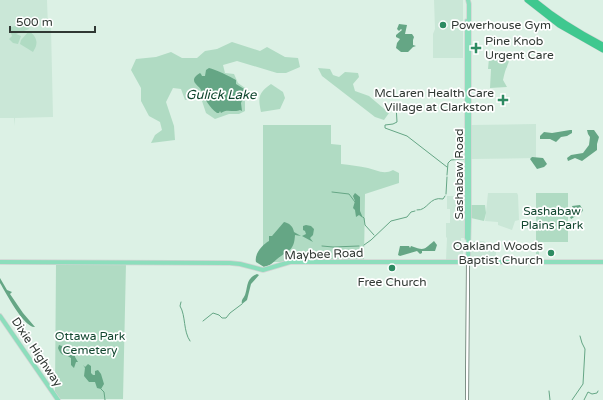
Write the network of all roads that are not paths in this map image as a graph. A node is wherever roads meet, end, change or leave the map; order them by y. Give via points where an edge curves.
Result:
1 (468, 0) edge
2 (526, 0) edge
3 (534, 0) edge
4 (603, 44) edge
5 (603, 50) edge
6 (0, 262) edge
7 (468, 262) junction
8 (603, 262) edge
9 (0, 316) edge
10 (58, 400) edge
11 (467, 400) edge

1 - 7 main road, Sashabaw Road
2 - 5 highway via 559,25
3 - 4 highway via 569,26
6 - 7 main road, Maybee Road via 230,262 265,270 290,262
7 - 8 main road, Maybee Road
7 - 11 street, Sashabaw Road
9 - 10 main road, Dixie Highway

